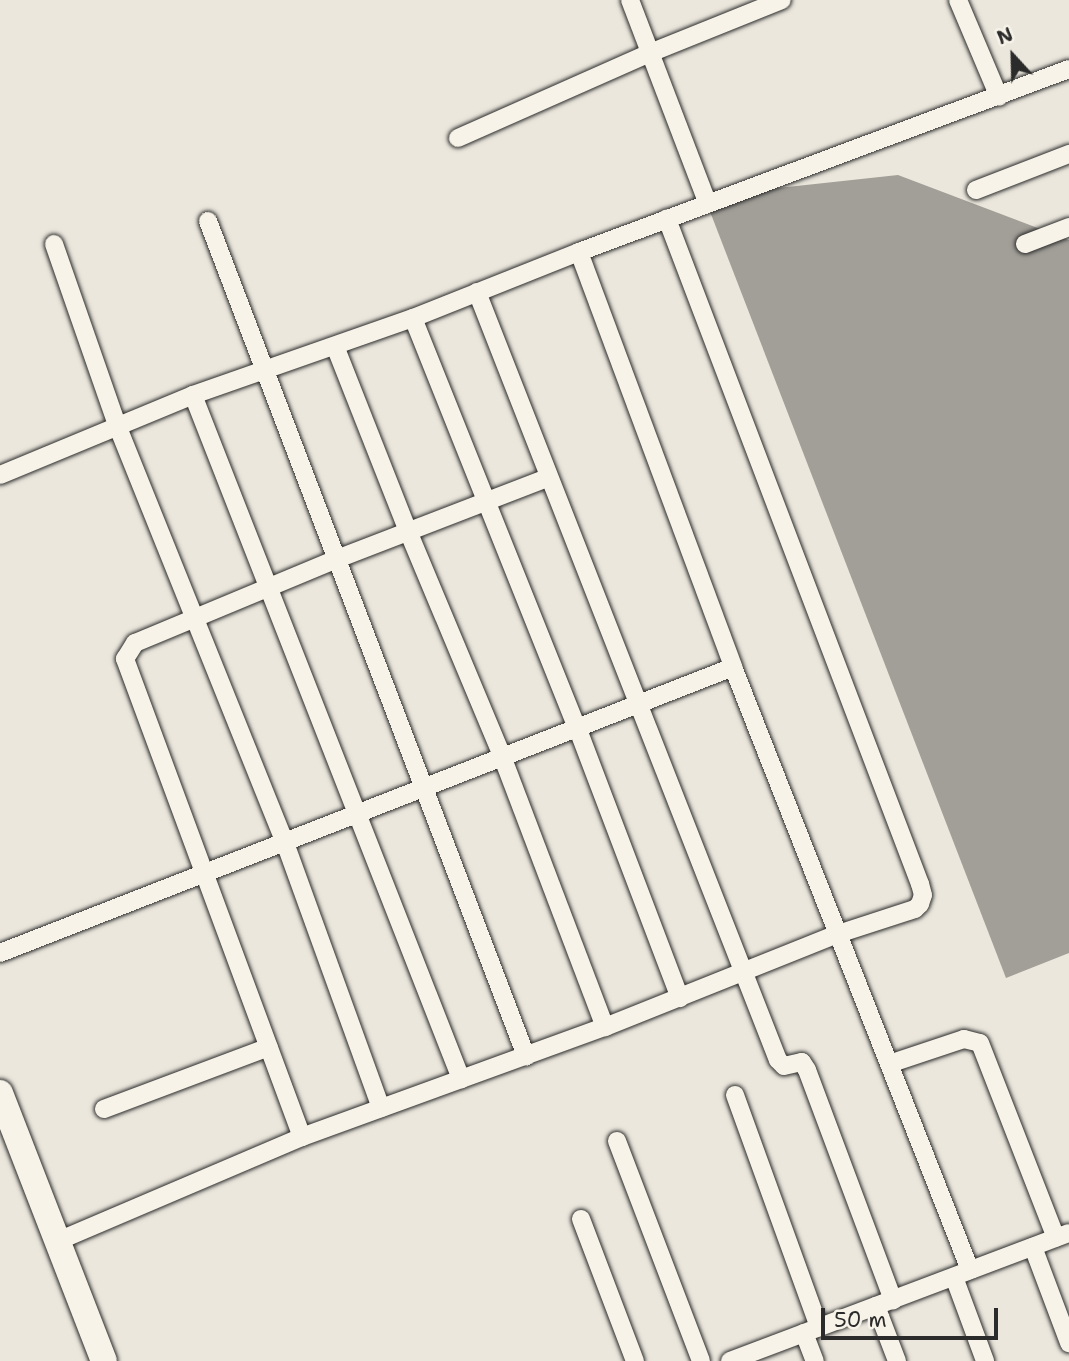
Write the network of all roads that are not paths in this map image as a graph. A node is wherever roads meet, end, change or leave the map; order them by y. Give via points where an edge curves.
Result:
1 (630, 0) edge
2 (782, 0) edge
3 (958, 0) edge
4 (650, 52) junction
5 (1069, 69) edge
6 (999, 97) junction
7 (458, 138) dead end
8 (1069, 154) edge
9 (975, 190) dead end
10 (708, 204) junction
11 (667, 219) junction
12 (208, 221) dead end
13 (1069, 227) edge
14 (54, 244) dead end
15 (1025, 244) dead end
16 (579, 252) junction
17 (477, 292) junction
18 (413, 318) junction
19 (335, 346) junction
20 (265, 370) junction
21 (193, 395) junction
22 (117, 425) junction
23 (0, 475) edge
24 (549, 477) junction
25 (487, 503) junction
26 (408, 531) junction
27 (337, 559) junction
28 (269, 586) junction
29 (196, 620) junction
30 (733, 667) junction
31 (638, 704) junction
32 (577, 727) junction
33 (502, 756) junction
34 (425, 786) junction
35 (356, 812) junction
36 (284, 840) junction
37 (204, 871) junction
38 (838, 934) junction
39 (0, 953) edge
40 (743, 972) junction
41 (680, 998) junction
42 (605, 1027) junction
43 (269, 1047) junction
44 (526, 1056) junction
45 (889, 1064) junction
46 (461, 1079) junction
47 (0, 1093) edge
48 (735, 1095) dead end
49 (382, 1108) junction
50 (104, 1110) dead end
51 (302, 1137) junction
52 (617, 1141) dead end
53 (581, 1219) dead end
54 (1063, 1236) edge
55 (58, 1241) junction
56 (1032, 1247) junction
57 (962, 1273) junction
58 (884, 1303) junction
59 (812, 1330) junction
60 (1069, 1343) edge
61 (104, 1361) edge
62 (635, 1361) edge
63 (701, 1361) edge
64 (730, 1361) edge
65 (815, 1361) edge
66 (897, 1361) edge
67 (985, 1361) edge

1 - 4 street
2 - 4 street
3 - 6 street
4 - 7 street
4 - 10 street
5 - 6 street
6 - 10 street
8 - 9 street
10 - 11 street
11 - 16 street
11 - 38 street via 922,890 915,909
12 - 20 street
13 - 15 street
14 - 22 street
16 - 17 street
16 - 30 street
17 - 18 street
17 - 24 street
18 - 19 street
18 - 25 street
19 - 20 street
19 - 26 street
20 - 21 street
20 - 27 street
21 - 22 street
21 - 28 street
22 - 23 street
22 - 29 street
24 - 25 street
24 - 31 street
25 - 26 street
25 - 32 street
26 - 27 street
26 - 33 street
27 - 28 street
27 - 34 street
28 - 29 street
28 - 35 street
29 - 36 street
29 - 37 street via 135,643 125,659
30 - 31 street
30 - 38 street
31 - 32 street
31 - 40 street
32 - 33 street
32 - 41 street
33 - 34 street
33 - 42 street
34 - 35 street
34 - 44 street
35 - 36 street
35 - 46 street
36 - 37 street
36 - 49 street
37 - 39 street
37 - 43 street
38 - 40 street
38 - 45 street
40 - 41 street
40 - 58 street via 780,1063 802,1062 807,1070
41 - 42 street
42 - 44 street
43 - 50 street
43 - 51 street
44 - 46 street
45 - 54 street via 964,1039 981,1043
45 - 57 street
46 - 49 street
47 - 55 main road
48 - 59 street
49 - 51 street
51 - 55 street
52 - 63 street
53 - 62 street
54 - 56 street
55 - 61 main road
56 - 57 street
56 - 60 street
57 - 58 street
57 - 67 street
58 - 59 street
58 - 66 street
59 - 64 street
59 - 65 street

